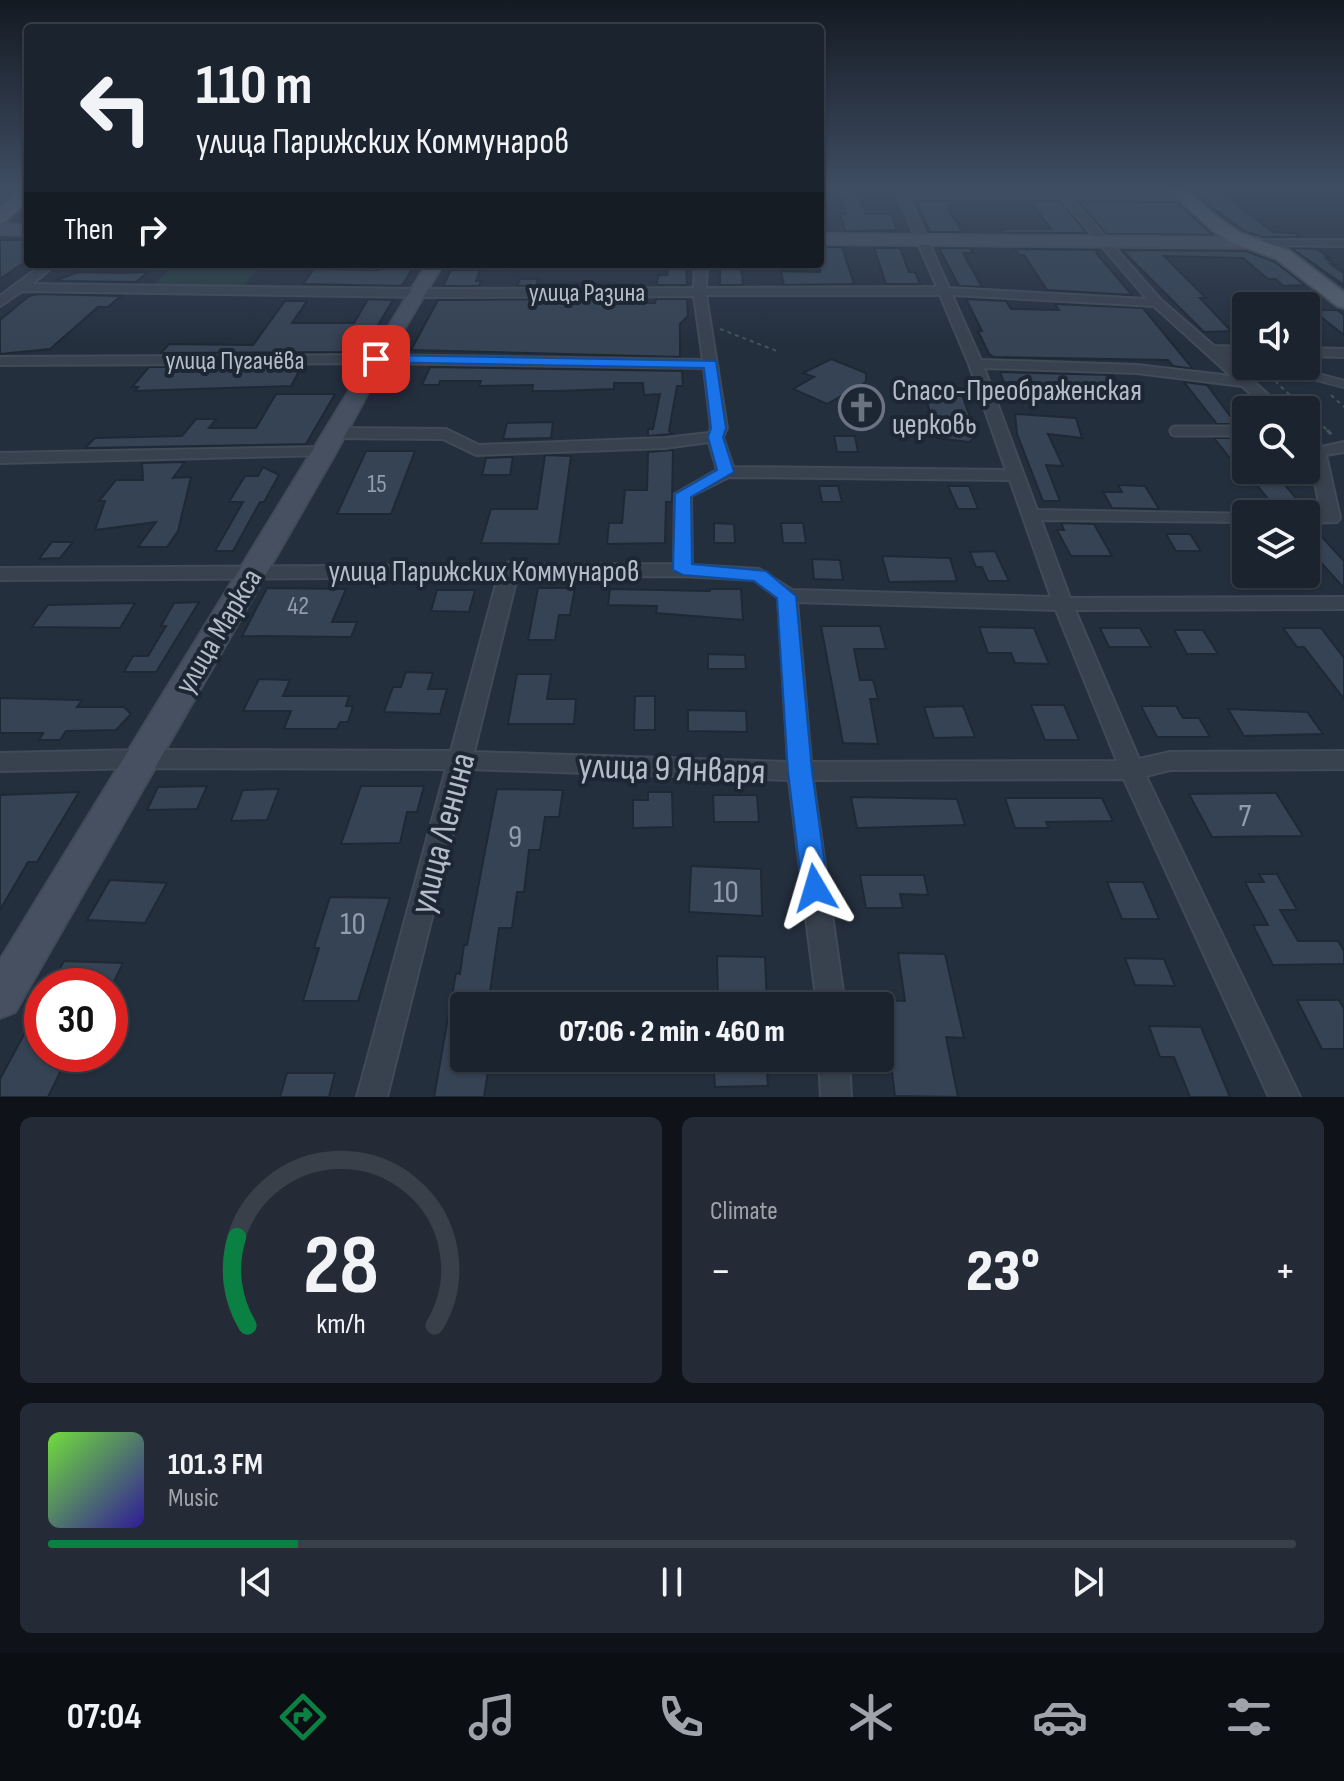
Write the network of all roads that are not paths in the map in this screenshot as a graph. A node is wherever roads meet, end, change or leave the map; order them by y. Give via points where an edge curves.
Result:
1 (922, 240) edge
2 (939, 240) edge
3 (1250, 240) edge
4 (1101, 242) junction
5 (1258, 243) junction
6 (1344, 243) edge
7 (44, 268) edge
8 (433, 268) edge
9 (701, 268) edge
10 (18, 287) junction
11 (942, 291) junction
12 (700, 292) junction
13 (418, 293) junction
14 (0, 302) edge
15 (1344, 302) edge
16 (1157, 303) junction
17 (1213, 350) junction
18 (1232, 351) edge
19 (1320, 352) edge
20 (1344, 353) edge
21 (1232, 355) edge
22 (376, 359) junction
23 (0, 361) edge
24 (711, 364) junction
25 (976, 364) junction
26 (1320, 378) edge
27 (1249, 382) junction
28 (1344, 384) edge
29 (1264, 396) edge
30 (1175, 431) dead end
31 (1232, 431) edge
32 (715, 437) junction
33 (330, 442) junction
34 (0, 458) edge
35 (726, 472) junction
36 (1015, 475) junction
37 (1320, 478) edge
38 (1030, 515) junction
39 (1232, 517) edge
40 (1320, 518) edge
41 (510, 568) junction
42 (683, 570) junction
43 (252, 573) junction
44 (0, 574) edge
45 (787, 596) junction
46 (1063, 604) junction
47 (1343, 604) edge
48 (142, 759) junction
49 (461, 760) junction
50 (1344, 760) edge
51 (0, 762) edge
52 (1132, 770) junction
53 (800, 771) junction
54 (829, 992) edge
55 (0, 998) edge
56 (835, 1072) edge
57 (372, 1097) edge
58 (836, 1097) edge
59 (1285, 1097) edge

1 - 11 street
2 - 4 street
3 - 5 main road
4 - 5 street
4 - 16 street
5 - 6 street
5 - 15 main road via 1283,255
7 - 10 street
8 - 13 street, улица Маркса
9 - 12 street
10 - 13 street, улица Разина
10 - 14 street
11 - 12 street, улица Разина
11 - 16 street, улица Разина
11 - 25 street
12 - 13 street, улица Разина
12 - 24 street
13 - 22 street, улица Маркса
16 - 17 street
17 - 18 street
17 - 21 lane
17 - 27 street
19 - 20 street
22 - 23 street, улица Пугачёва
22 - 24 street, улица Пугачёва
22 - 33 street, улица Маркса
24 - 32 street via 719,428
25 - 27 street via 1137,369
25 - 36 street
26 - 28 lane
27 - 29 street
30 - 31 lane
32 - 33 street via 476,450 446,434
32 - 35 street
33 - 34 street
33 - 43 street, улица Маркса
35 - 36 street
35 - 42 street via 683,494
36 - 38 street
37 - 40 street via 1331,518
38 - 39 street
38 - 46 street
41 - 42 street, улица Парижских Коммунаров
41 - 43 street, улица Парижских Коммунаров
41 - 49 street, улица Ленина
42 - 45 street, улица Парижских Коммунаров via 759,575
43 - 44 street, улица Парижских Коммунаров
43 - 48 street, улица Маркса
45 - 46 street
45 - 53 street
46 - 47 street
46 - 52 street
48 - 49 street, улица 9 Января
48 - 51 street, улица 9 Января
48 - 55 street, улица Маркса
49 - 53 street, улица 9 Января
49 - 57 street, улица Ленина
50 - 52 street, улица 9 Января via 1170,761
52 - 53 street, улица 9 Января
52 - 59 street
53 - 54 street
56 - 58 street

